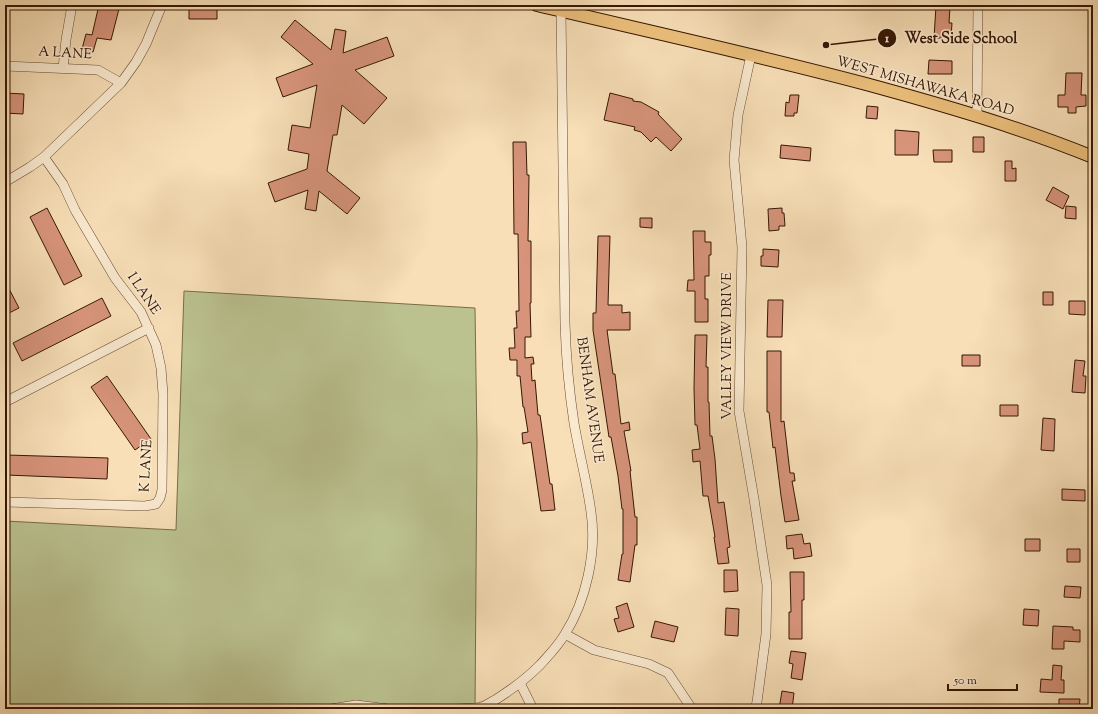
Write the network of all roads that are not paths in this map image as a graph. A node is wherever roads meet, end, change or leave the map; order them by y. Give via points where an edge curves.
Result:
1 (72, 5) edge
2 (157, 5) edge
3 (162, 5) edge
4 (537, 5) edge
5 (978, 5) edge
6 (560, 8) edge
7 (153, 28) junction
8 (751, 55) junction
9 (5, 66) edge
10 (63, 68) junction
11 (121, 83) junction
12 (977, 115) junction
13 (44, 157) junction
14 (1093, 157) edge
15 (5, 182) edge
16 (149, 328) junction
17 (5, 390) edge
18 (7, 400) edge
19 (5, 502) edge
20 (565, 634) junction
21 (520, 683) junction
22 (331, 709) edge
23 (388, 709) edge
24 (457, 709) edge
25 (533, 709) edge
26 (692, 709) edge
27 (755, 709) edge

1 - 10 street
2 - 7 street
3 - 7 street
4 - 6 main road, WEST MISHAWAKA ROAD
5 - 12 street
6 - 8 main road, WEST MISHAWAKA ROAD
6 - 20 street, BENHAM AVENUE via 566,356 574,424 592,513 593,532 589,572 584,591
7 - 11 street via 136,62
8 - 12 main road, WEST MISHAWAKA ROAD
8 - 27 street, VALLEY VIEW DRIVE via 738,115 734,160 742,247 739,411 766,586 766,634
9 - 10 street, A LANE
10 - 11 street, A LANE via 98,70
11 - 13 street
12 - 14 main road, WEST MISHAWAKA ROAD
13 - 15 street
13 - 16 street, I LANE via 63,184 75,210 112,272 141,312
16 - 18 street, I LANE
16 - 19 street, K LANE via 161,368 163,394 162,490 156,504 145,506
17 - 18 street
20 - 21 street, BENHAM AVENUE via 553,651
20 - 26 street via 594,650 649,664 668,673
21 - 24 street, BENHAM AVENUE via 483,707
21 - 25 street
22 - 23 street via 356,705

